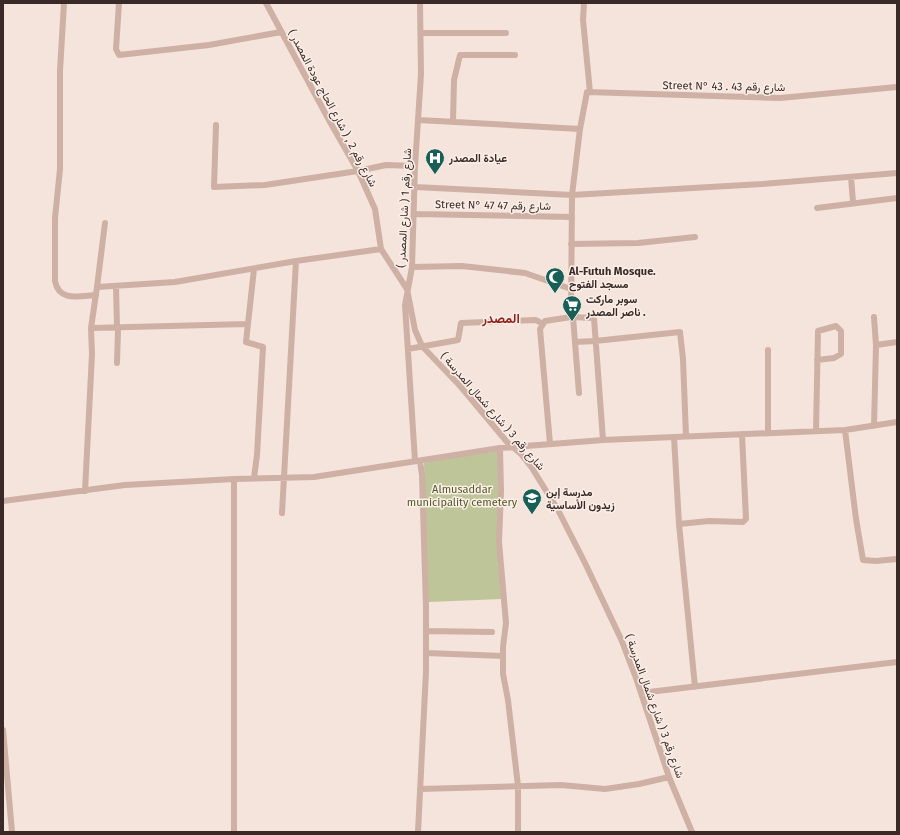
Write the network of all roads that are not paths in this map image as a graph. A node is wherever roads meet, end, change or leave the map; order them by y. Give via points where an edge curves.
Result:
1 (64, 3) edge
2 (119, 3) edge
3 (266, 3) edge
4 (420, 3) edge
5 (584, 3) edge
6 (281, 32) junction
7 (422, 33) junction
8 (506, 33) dead end
9 (515, 55) dead end
10 (897, 87) edge
11 (590, 92) junction
12 (419, 120) junction
13 (453, 121) junction
14 (216, 125) dead end
15 (580, 129) junction
16 (416, 166) junction
17 (358, 171) junction
18 (897, 173) edge
19 (851, 177) junction
20 (415, 187) junction
21 (572, 195) junction
22 (897, 198) edge
23 (854, 202) junction
24 (817, 208) dead end
25 (414, 214) junction
26 (572, 217) junction
27 (105, 223) dead end
28 (695, 237) dead end
29 (571, 244) junction
30 (381, 249) junction
31 (296, 261) junction
32 (412, 267) junction
33 (254, 269) junction
34 (116, 286) junction
35 (97, 287) junction
36 (407, 289) junction
37 (571, 289) junction
38 (96, 295) junction
39 (874, 316) dead end
40 (572, 317) junction
41 (248, 324) junction
42 (543, 324) junction
43 (117, 327) junction
44 (91, 328) junction
45 (595, 341) junction
46 (575, 342) junction
47 (897, 342) edge
48 (876, 345) junction
49 (422, 346) junction
50 (408, 349) junction
51 (768, 350) dead end
52 (817, 360) junction
53 (117, 363) dead end
54 (578, 393) dead end
55 (897, 422) edge
56 (874, 426) junction
57 (845, 430) junction
58 (816, 431) junction
59 (768, 433) junction
60 (742, 434) junction
61 (686, 436) junction
62 (674, 437) junction
63 (603, 440) junction
64 (550, 444) junction
65 (500, 448) junction
66 (512, 448) junction
67 (417, 461) junction
68 (254, 478) junction
69 (285, 478) junction
70 (234, 479) junction
71 (85, 491) junction
72 (3, 501) edge
73 (282, 512) dead end
74 (678, 524) junction
75 (897, 558) edge
76 (426, 630) junction
77 (492, 632) dead end
78 (426, 653) junction
79 (503, 656) junction
80 (897, 662) edge
81 (695, 687) junction
82 (641, 693) junction
83 (3, 730) edge
84 (669, 777) junction
85 (518, 786) junction
86 (420, 789) junction
87 (12, 832) edge
88 (234, 832) edge
89 (418, 832) edge
90 (518, 832) edge
91 (692, 832) edge

1 - 38 street via 60,71 60,168 55,218 55,281 56,289 63,295
2 - 6 street via 117,54 159,51
3 - 6 street, شارع رقم 2 , ( شارع الحاج عودة المصدر )
4 - 7 street, شارع رقم 1 ( شارع المصدر )
5 - 11 street via 583,20
6 - 17 street, شارع رقم 2 , ( شارع الحاج عودة المصدر )
7 - 8 street
7 - 12 street, شارع رقم 1 ( شارع المصدر )
9 - 13 street via 460,55 454,80
10 - 11 street, Street N° 43 . شارع رقم 43 via 780,98
11 - 15 street via 587,92
12 - 13 street
12 - 16 street, شارع رقم 1 ( شارع المصدر )
13 - 15 street
14 - 17 street via 214,187 265,185
15 - 21 street
16 - 17 street via 386,166
16 - 20 street, شارع رقم 1 ( شارع المصدر )
17 - 30 street, شارع رقم 2 , ( شارع الحاج عودة المصدر ) via 375,209
18 - 19 street
19 - 21 street
19 - 23 street
20 - 21 street
20 - 25 street, شارع رقم 1 ( شارع المصدر )
21 - 26 street
22 - 23 street
23 - 24 street
25 - 26 street, Street N° 47 شارع رقم 47
25 - 32 street, شارع رقم 1 ( شارع المصدر )
26 - 29 street
27 - 35 street
28 - 29 street via 638,244
29 - 37 street
30 - 31 street
30 - 36 street, شارع رقم 2 , ( شارع الحاج عودة المصدر )
31 - 33 street
31 - 69 street
32 - 36 street, شارع رقم 1 ( شارع المصدر )
32 - 37 street via 462,266 525,273
33 - 34 street via 175,282
33 - 41 street
34 - 35 street
34 - 43 street
35 - 38 street
36 - 49 street, شارع رقم 3 ( شارع شمال المدرسة ) via 411,318
36 - 50 street, شارع رقم 1 ( شارع المصدر ) via 405,305
37 - 40 street
38 - 44 street
39 - 48 street
40 - 42 street via 545,321
40 - 45 street via 594,318
40 - 46 street
41 - 43 street
41 - 68 street via 246,342 263,347
42 - 49 street via 536,320 461,323 458,340
42 - 64 street via 540,329
43 - 44 street
43 - 53 street
44 - 71 street
45 - 46 street
45 - 61 street via 680,332
45 - 63 street
46 - 54 street
47 - 48 street
48 - 56 street
49 - 50 street
49 - 66 street, شارع رقم 3 ( شارع شمال المدرسة ) via 460,386
50 - 67 street, شارع رقم 1 ( شارع المصدر )
51 - 59 street
52 - 52 street via 818,331 836,326 841,331 841,354 834,358
52 - 58 street
55 - 56 street
56 - 57 street
57 - 58 street
57 - 75 street via 863,560
58 - 59 street
59 - 60 street
60 - 61 street
60 - 74 street via 746,519 743,522 708,521
61 - 62 street
62 - 63 street
62 - 74 street
63 - 64 street
64 - 66 street
65 - 66 street
65 - 67 street
65 - 79 street via 499,542 506,623
66 - 82 street, شارع رقم 3 ( شارع شمال المدرسة ) via 532,468 558,510 621,639
67 - 69 street via 314,477
67 - 76 street, شارع رقم 1 ( شارع المصدر ) via 422,475
68 - 69 street
68 - 70 street
69 - 73 street
70 - 71 street
70 - 88 street
71 - 72 street
74 - 81 street
76 - 77 street
76 - 78 street, شارع رقم 1 ( شارع المصدر )
78 - 79 street
78 - 86 street, شارع رقم 1 ( شارع المصدر )
79 - 85 street
80 - 81 street
81 - 82 street
82 - 84 street, شارع رقم 3 ( شارع شمال المدرسة )
83 - 87 street
84 - 85 street via 605,789 562,785
84 - 91 street, شارع رقم 3 ( شارع شمال المدرسة )
85 - 86 street
85 - 90 street
86 - 89 street, شارع رقم 1 ( شارع المصدر )

